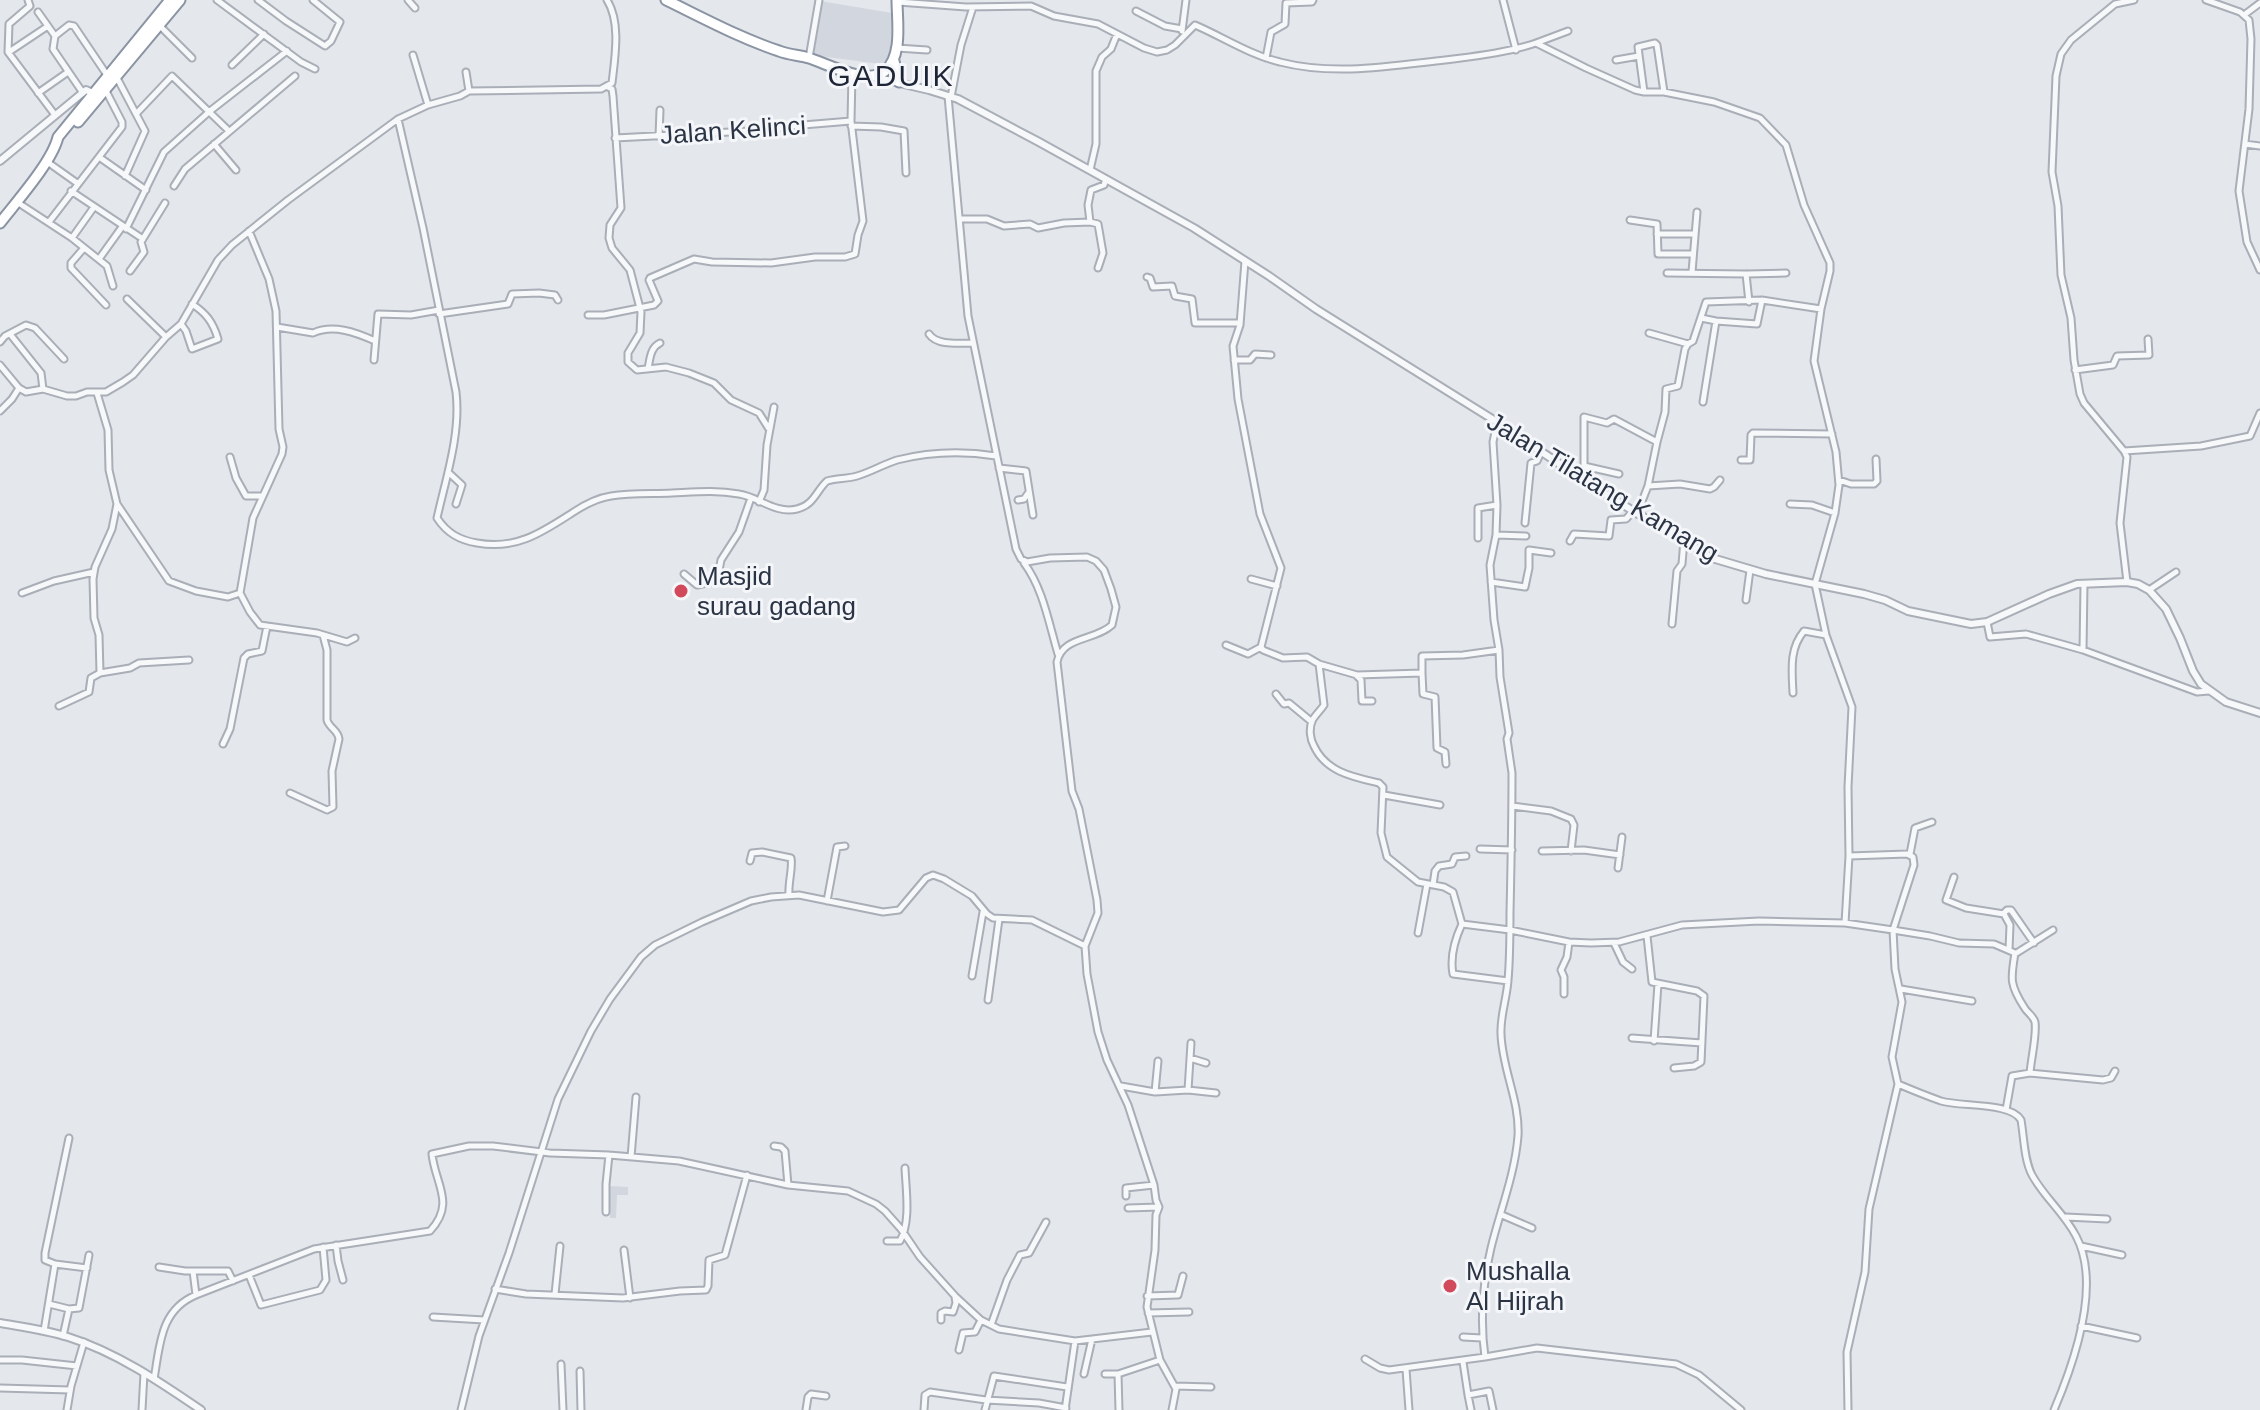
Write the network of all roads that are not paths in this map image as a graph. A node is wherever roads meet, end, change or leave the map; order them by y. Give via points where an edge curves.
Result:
1 (28, 0) edge
2 (170, 0) edge
3 (180, 0) edge
4 (217, 0) edge
5 (258, 0) edge
6 (313, 0) edge
7 (408, 0) edge
8 (607, 0) edge
9 (666, 0) edge
10 (819, 0) edge
11 (1186, 0) edge
12 (1313, 0) edge
13 (2134, 0) edge
14 (2206, 0) edge
15 (897, 1) edge
16 (1286, 1) edge
17 (1505, 1) edge
18 (2260, 3) edge
19 (973, 7) junction
20 (415, 8) dead end
21 (1136, 11) dead end
22 (38, 12) dead end
23 (2244, 15) junction
24 (159, 25) junction
25 (48, 26) junction
26 (1182, 29) junction
27 (1568, 31) dead end
28 (264, 34) junction
29 (1117, 34) junction
30 (55, 36) junction
31 (1182, 39) junction
32 (1536, 43) junction
33 (927, 50) dead end
34 (1516, 50) junction
35 (287, 51) junction
36 (8, 52) junction
37 (131, 53) junction
38 (895, 53) junction
39 (413, 55) dead end
40 (1639, 56) junction
41 (192, 58) dead end
42 (809, 58) junction
43 (1266, 58) junction
44 (1616, 60) dead end
45 (232, 65) dead end
46 (315, 69) dead end
47 (68, 72) junction
48 (466, 72) dead end
49 (852, 73) junction
50 (112, 75) junction
51 (295, 76) dead end
52 (874, 77) junction
53 (899, 82) junction
54 (608, 87) junction
55 (469, 91) junction
56 (1644, 92) junction
57 (1664, 92) junction
58 (38, 93) junction
59 (95, 93) junction
60 (950, 96) junction
61 (428, 105) junction
62 (660, 110) dead end
63 (210, 111) junction
64 (136, 114) junction
65 (55, 115) junction
66 (398, 119) junction
67 (851, 124) junction
68 (229, 131) junction
69 (659, 136) junction
70 (615, 138) junction
71 (214, 144) junction
72 (2245, 144) junction
73 (2260, 146) edge
74 (99, 157) junction
75 (0, 161) edge
76 (46, 161) junction
77 (236, 170) dead end
78 (1090, 170) junction
79 (906, 173) dead end
80 (125, 176) junction
81 (1106, 179) junction
82 (77, 183) junction
83 (174, 186) dead end
84 (146, 190) junction
85 (71, 191) junction
86 (16, 201) junction
87 (165, 203) dead end
88 (94, 207) junction
89 (1697, 212) dead end
90 (960, 219) junction
91 (1630, 220) dead end
92 (49, 222) junction
93 (1090, 222) junction
94 (0, 223) edge
95 (124, 228) junction
96 (249, 231) junction
97 (1657, 234) junction
98 (1695, 234) junction
99 (72, 238) junction
100 (143, 239) junction
101 (84, 248) junction
102 (1693, 254) junction
103 (99, 259) junction
104 (1245, 261) junction
105 (1098, 268) dead end
106 (2260, 270) edge
107 (130, 271) dead end
108 (1692, 272) junction
109 (1667, 273) dead end
110 (1786, 273) dead end
111 (1747, 274) junction
112 (1147, 277) dead end
113 (113, 286) dead end
114 (127, 299) dead end
115 (558, 300) dead end
116 (1762, 300) junction
117 (1749, 302) junction
118 (192, 304) junction
119 (106, 305) dead end
120 (641, 308) junction
121 (1821, 309) junction
122 (439, 312) junction
123 (588, 315) dead end
124 (1701, 318) junction
125 (1716, 321) junction
126 (1240, 323) junction
127 (181, 324) junction
128 (277, 327) junction
129 (1649, 333) dead end
130 (10, 334) junction
131 (929, 334) dead end
132 (166, 337) junction
133 (2148, 339) dead end
134 (375, 341) junction
135 (0, 342) edge
136 (660, 343) dead end
137 (973, 343) junction
138 (1688, 344) junction
139 (1271, 355) dead end
140 (64, 359) dead end
141 (374, 360) dead end
142 (1234, 360) junction
143 (0, 365) edge
144 (648, 369) junction
145 (2075, 370) junction
146 (19, 388) junction
147 (43, 389) junction
148 (97, 393) junction
149 (1703, 402) dead end
150 (774, 407) dead end
151 (0, 411) edge
152 (2260, 413) edge
153 (1497, 422) junction
154 (769, 429) junction
155 (1832, 434) junction
156 (1657, 442) junction
157 (2124, 451) junction
158 (1541, 452) junction
159 (996, 456) junction
160 (230, 457) dead end
161 (1876, 459) dead end
162 (1741, 460) dead end
163 (1584, 466) junction
164 (999, 468) junction
165 (448, 472) junction
166 (1619, 474) dead end
167 (1579, 475) junction
168 (1720, 480) dead end
169 (1839, 480) junction
170 (1648, 486) junction
171 (1029, 492) junction
172 (262, 496) junction
173 (751, 498) junction
174 (1018, 500) dead end
175 (759, 502) junction
176 (117, 504) junction
177 (456, 504) dead end
178 (1790, 504) dead end
179 (1497, 505) junction
180 (1635, 512) junction
181 (1835, 513) junction
182 (1033, 515) dead end
183 (1525, 523) dead end
184 (1496, 535) junction
185 (1526, 536) dead end
186 (1478, 538) dead end
187 (1684, 540) junction
188 (1570, 541) dead end
189 (1551, 553) dead end
190 (1021, 559) junction
191 (1750, 570) junction
192 (94, 572) junction
193 (2176, 572) dead end
194 (684, 574) dead end
195 (1251, 579) dead end
196 (1491, 582) junction
197 (2127, 582) junction
198 (2084, 583) junction
199 (1815, 584) junction
200 (1277, 586) junction
201 (2149, 590) junction
202 (22, 593) dead end
203 (240, 593) junction
204 (1746, 600) dead end
205 (1987, 622) junction
206 (1672, 624) dead end
207 (267, 626) junction
208 (323, 634) junction
209 (1826, 635) junction
210 (355, 638) dead end
211 (1226, 645) dead end
212 (1261, 647) junction
213 (1499, 650) junction
214 (2083, 650) junction
215 (1059, 655) junction
216 (189, 660) dead end
217 (1319, 664) junction
218 (100, 673) junction
219 (1422, 673) junction
220 (1357, 675) junction
221 (2209, 691) junction
222 (1793, 693) dead end
223 (1276, 694) dead end
224 (1372, 701) dead end
225 (59, 706) dead end
226 (2260, 713) edge
227 (1312, 722) junction
228 (223, 744) dead end
229 (1446, 764) dead end
230 (290, 793) dead end
231 (1384, 795) junction
232 (1440, 805) dead end
233 (1512, 806) junction
234 (1932, 822) dead end
235 (1622, 837) dead end
236 (845, 846) dead end
237 (1480, 849) dead end
238 (1512, 850) junction
239 (1542, 851) dead end
240 (1571, 851) junction
241 (1910, 854) junction
242 (1620, 855) junction
243 (1466, 856) dead end
244 (1849, 856) junction
245 (750, 861) dead end
246 (1618, 868) dead end
247 (1954, 877) dead end
248 (1430, 885) junction
249 (789, 895) junction
250 (827, 901) junction
251 (984, 911) junction
252 (2003, 914) junction
253 (999, 919) junction
254 (1845, 923) junction
255 (1462, 924) junction
256 (1510, 930) junction
257 (1893, 930) junction
258 (2053, 930) dead end
259 (1418, 933) dead end
260 (1647, 936) junction
261 (1569, 942) junction
262 (1613, 942) junction
263 (2034, 943) junction
264 (1085, 946) junction
265 (2012, 952) junction
266 (1632, 969) dead end
267 (972, 976) dead end
268 (1508, 981) junction
269 (1658, 984) junction
270 (1901, 989) junction
271 (1564, 994) dead end
272 (988, 1000) dead end
273 (1972, 1001) dead end
274 (1632, 1038) dead end
275 (1654, 1041) junction
276 (1191, 1043) dead end
277 (1702, 1043) junction
278 (1190, 1058) junction
279 (1158, 1061) dead end
280 (1206, 1063) dead end
281 (1674, 1068) dead end
282 (2115, 1071) dead end
283 (2030, 1073) junction
284 (1898, 1084) junction
285 (1120, 1086) junction
286 (1188, 1090) junction
287 (1155, 1092) junction
288 (1216, 1093) dead end
289 (636, 1097) dead end
290 (2006, 1110) junction
291 (69, 1138) dead end
292 (774, 1146) dead end
293 (541, 1152) junction
294 (609, 1155) junction
295 (631, 1157) junction
296 (905, 1168) dead end
297 (747, 1175) junction
298 (788, 1185) junction
299 (1154, 1185) junction
300 (1126, 1196) dead end
301 (1159, 1207) junction
302 (1128, 1208) dead end
303 (606, 1212) dead end
304 (1502, 1215) junction
305 (2065, 1216) junction
306 (2107, 1219) dead end
307 (1046, 1222) dead end
308 (1532, 1228) dead end
309 (904, 1233) junction
310 (887, 1241) dead end
311 (336, 1245) junction
312 (560, 1246) dead end
313 (2081, 1246) junction
314 (323, 1247) junction
315 (624, 1250) dead end
316 (89, 1255) dead end
317 (2122, 1255) dead end
318 (55, 1264) junction
319 (159, 1267) dead end
320 (87, 1268) junction
321 (193, 1271) junction
322 (249, 1275) junction
323 (1183, 1276) dead end
324 (343, 1280) dead end
325 (233, 1281) junction
326 (495, 1289) junction
327 (555, 1294) junction
328 (196, 1295) junction
329 (955, 1296) junction
330 (1147, 1296) junction
331 (630, 1298) junction
332 (49, 1304) junction
333 (69, 1309) junction
334 (1189, 1312) dead end
335 (1148, 1313) junction
336 (433, 1317) dead end
337 (484, 1320) junction
338 (941, 1320) dead end
339 (981, 1320) junction
340 (0, 1323) edge
341 (991, 1325) junction
342 (2081, 1326) junction
343 (44, 1331) junction
344 (1152, 1332) junction
345 (63, 1336) junction
346 (1463, 1337) dead end
347 (1482, 1338) junction
348 (2137, 1338) dead end
349 (1092, 1339) junction
350 (1075, 1341) junction
351 (84, 1342) junction
352 (959, 1350) dead end
353 (1485, 1357) junction
354 (1365, 1359) dead end
355 (0, 1360) edge
356 (1160, 1360) junction
357 (1463, 1362) junction
358 (561, 1364) dead end
359 (77, 1366) junction
360 (1406, 1369) junction
361 (580, 1371) dead end
362 (144, 1373) junction
363 (1084, 1374) dead end
364 (1105, 1374) dead end
365 (1118, 1374) junction
366 (154, 1379) junction
367 (1175, 1386) junction
368 (1067, 1387) junction
369 (1211, 1387) dead end
370 (0, 1388) edge
371 (70, 1390) junction
372 (1468, 1395) junction
373 (826, 1396) dead end
374 (986, 1400) junction
375 (1038, 1407) edge
376 (1066, 1409) edge
377 (67, 1410) edge
378 (142, 1410) edge
379 (201, 1410) edge
380 (461, 1410) edge
381 (563, 1410) edge
382 (581, 1410) edge
383 (806, 1410) edge
384 (924, 1410) edge
385 (985, 1410) edge
386 (1119, 1410) edge
387 (1172, 1410) edge
388 (1409, 1410) edge
389 (1471, 1410) edge
390 (1493, 1410) edge
391 (1741, 1410) edge
392 (1848, 1410) edge
393 (2054, 1410) edge

1 - 36 street via 30,6 9,24
2 - 37 highway
3 - 24 highway
4 - 28 street
5 - 6 street via 325,46 340,21
7 - 20 street
8 - 54 street via 615,20 614,69
9 - 42 highway via 757,43
10 - 42 street
11 - 26 street
12 - 16 street
13 - 145 street via 2115,4 2071,40 2056,76 2052,172
14 - 23 street
15 - 19 street
15 - 38 highway
16 - 43 street via 1285,24 1271,32
17 - 34 street
18 - 23 street
19 - 29 street via 1031,6
19 - 60 street
21 - 26 street
22 - 25 street
23 - 72 street via 2251,39
24 - 37 highway
24 - 41 street
25 - 30 street
25 - 36 street
26 - 31 street
27 - 32 street
28 - 35 street
28 - 45 street
29 - 31 street via 1157,52
29 - 78 street via 1096,71 1096,144
30 - 47 street via 54,52
30 - 50 street via 73,25
31 - 43 street via 1195,25
32 - 34 street
32 - 56 street
33 - 38 street
34 - 43 street via 1359,69 1302,67
35 - 46 street
35 - 63 street
36 - 58 street
37 - 50 highway
38 - 52 highway via 884,72
38 - 53 highway
39 - 61 street
40 - 44 street
40 - 56 street
40 - 57 street via 1640,44 1657,45
42 - 49 highway
47 - 58 street
47 - 59 street
48 - 55 street
49 - 52 highway
49 - 67 street
50 - 59 highway
50 - 64 street
51 - 68 street
52 - 53 street, Jalan Tilatang Kamang
53 - 60 street, Jalan Tilatang Kamang
54 - 55 street
54 - 70 street
55 - 61 street
56 - 57 street
57 - 121 street via 1757,117 1786,145 1804,205 1830,263
58 - 65 street
59 - 65 street
59 - 74 street via 122,124
59 - 76 highway
60 - 78 street, Jalan Tilatang Kamang
60 - 90 street
61 - 66 street
62 - 69 street
63 - 64 street via 172,76
63 - 68 street
63 - 84 street via 163,154
64 - 80 street via 145,131
65 - 75 street
66 - 96 street
66 - 122 street
67 - 69 street, Jalan Kelinci
67 - 79 street, Jalan Kelinci via 904,131
67 - 120 street via 863,221 855,254 771,263 694,259 650,278 658,301
68 - 71 street
69 - 70 street, Jalan Kelinci
70 - 120 street via 621,208 609,238 630,270
71 - 77 street
71 - 83 street
72 - 73 street
72 - 106 street via 2240,199 2247,242
74 - 80 street
74 - 82 street
76 - 82 street
76 - 86 highway
78 - 81 street, Jalan Tilatang Kamang
80 - 84 street
81 - 93 street via 1091,190
81 - 104 street, Jalan Tilatang Kamang
82 - 85 street
84 - 95 street
85 - 88 street
85 - 92 street
86 - 92 street
86 - 94 highway
87 - 100 street
88 - 95 street
88 - 99 street
89 - 98 street
90 - 93 street via 1038,228
90 - 137 street
91 - 97 street via 1656,223
92 - 99 street
93 - 105 street via 1100,229 1103,253
95 - 100 street
95 - 103 street
96 - 118 street via 218,260
96 - 128 street via 269,279
97 - 98 street
97 - 102 street via 1658,254
98 - 102 street
99 - 101 street
100 - 107 street via 144,252
101 - 103 street
101 - 119 street via 71,266
102 - 108 street
103 - 113 street
104 - 126 street
104 - 153 street, Jalan Tilatang Kamang
108 - 109 street
108 - 111 street
110 - 111 street
111 - 117 street
112 - 126 street via 1153,287 1172,286 1175,296 1192,299 1195,323
114 - 132 street
115 - 122 street via 548,294 512,294 508,304
116 - 117 street
116 - 121 street
116 - 125 street via 1757,324
117 - 124 street via 1708,302
118 - 127 street
118 - 127 street via 212,321 218,339 192,349
120 - 123 street
120 - 144 street via 640,333 627,359 635,369
121 - 155 street via 1814,361
122 - 134 street via 378,314
122 - 165 street via 457,401
124 - 125 street
124 - 138 street
125 - 149 street
126 - 142 street
127 - 132 street
128 - 134 street via 313,333 330,328
128 - 172 street via 283,447
129 - 138 street
130 - 135 street
130 - 140 street via 24,325 35,328
130 - 147 street via 41,373
131 - 137 street via 938,342
132 - 148 street via 133,375
133 - 145 street via 2149,355 2117,356 2115,364
134 - 141 street
136 - 144 street via 650,354
137 - 159 street
138 - 156 street via 1678,386 1666,389
139 - 142 street
142 - 200 street via 1258,509 1281,563
143 - 146 street
144 - 154 street via 666,367 714,383 731,400 759,413
145 - 157 street via 2084,403
146 - 147 street
146 - 151 street
147 - 148 street via 69,396
148 - 176 street via 108,430
150 - 154 street
152 - 157 street via 2250,436 2201,446
153 - 158 street, Jalan Tilatang Kamang
153 - 179 street
154 - 175 street
155 - 162 street via 1753,433 1750,460
155 - 169 street
156 - 163 street via 1612,419 1607,423 1584,417
156 - 170 street
157 - 197 street via 2120,523
158 - 167 street, Jalan Tilatang Kamang
158 - 183 street via 1531,463
159 - 164 street
159 - 175 street via 903,459 827,481 799,508
160 - 172 street via 246,496
161 - 169 street via 1874,484
163 - 166 street
163 - 167 street
164 - 171 street via 1026,471
164 - 190 street
165 - 173 street via 437,518 458,539 482,544 527,540 610,496 698,491
165 - 177 street via 462,485
167 - 180 street, Jalan Tilatang Kamang
168 - 170 street via 1710,489
169 - 181 street
170 - 180 street
171 - 174 street
171 - 182 street
172 - 203 street
173 - 175 street
173 - 194 street via 720,563 718,580 696,585
176 - 192 street
176 - 203 street via 169,581 228,597
178 - 181 street
179 - 184 street
179 - 186 street via 1478,508
180 - 187 street, Jalan Tilatang Kamang
180 - 188 street via 1611,520 1609,536 1574,534
181 - 199 street
184 - 185 street
184 - 196 street
187 - 191 street, Jalan Tilatang Kamang via 1712,558
187 - 206 street
189 - 196 street via 1529,550 1525,587
190 - 215 street via 1045,608
190 - 215 street via 1087,557 1104,570 1116,607 1112,625 1070,644
191 - 199 street, Jalan Tilatang Kamang
191 - 204 street
192 - 202 street
192 - 218 street
193 - 201 street
195 - 200 street
196 - 213 street
197 - 198 street, Jalan Tilatang Kamang
197 - 201 street, Jalan Tilatang Kamang
198 - 205 street, Jalan Tilatang Kamang
198 - 214 street
199 - 205 street, Jalan Tilatang Kamang via 1885,600 1908,611 1964,623
199 - 209 street
200 - 212 street
201 - 221 street via 2166,609 2193,671
203 - 207 street via 257,623
205 - 214 street via 1990,637 2022,633
207 - 208 street
207 - 228 street via 262,651 244,658
208 - 210 street via 347,642
208 - 230 street via 327,720 339,739 332,771 333,807 327,810
209 - 222 street via 1804,631 1797,639
209 - 244 street via 1852,704
211 - 212 street via 1248,654
212 - 217 street via 1269,654 1307,657
213 - 219 street via 1423,655
213 - 233 street
214 - 221 street via 2197,692
215 - 264 street via 1072,791 1098,913
216 - 218 street via 139,663
217 - 220 street
217 - 227 street via 1324,705
218 - 225 street via 91,678 90,692
219 - 220 street
219 - 229 street via 1423,694 1435,697 1437,748 1445,752
220 - 224 street via 1362,701
221 - 226 street
223 - 227 street
227 - 231 street via 1312,742 1322,760 1346,775 1381,784
231 - 232 street
231 - 248 street via 1381,833 1387,857 1418,882
233 - 238 street
233 - 240 street via 1571,819
234 - 241 street via 1915,828
235 - 242 street
236 - 250 street via 837,847
237 - 238 street
238 - 256 street
239 - 240 street
240 - 242 street
241 - 244 street
241 - 257 street via 1914,865
242 - 246 street
243 - 248 street via 1439,866
244 - 254 street
245 - 249 street via 752,853 762,852 791,858
247 - 252 street via 1947,901
248 - 255 street via 1453,892
248 - 259 street
249 - 250 street
249 - 293 street via 751,901 647,952 585,1042
250 - 251 street via 883,912 900,910 933,875 972,896
251 - 253 street
251 - 267 street
252 - 263 street via 2011,910
252 - 265 street via 2010,925
253 - 264 street via 1032,920
253 - 272 street
254 - 257 street
254 - 260 street via 1682,925
255 - 256 street
255 - 268 street via 1453,974
256 - 261 street
256 - 268 street
257 - 265 street via 1994,944
257 - 270 street
258 - 263 street
260 - 262 street
260 - 269 street via 1651,978
261 - 262 street
261 - 271 street via 1561,970
262 - 266 street
263 - 265 street
264 - 285 street via 1100,1039
265 - 283 street via 2011,982 2035,1023
268 - 304 street via 1501,1036 1518,1135
269 - 275 street
269 - 277 street via 1702,993
270 - 273 street
270 - 284 street via 1892,1060
274 - 275 street
275 - 277 street
276 - 278 street
277 - 281 street via 1701,1062
278 - 280 street
278 - 286 street
279 - 287 street
282 - 283 street via 2103,1080
283 - 290 street via 2012,1076
284 - 290 street via 1942,1101
284 - 392 street via 1868,1213 1865,1272 1847,1352
285 - 287 street
285 - 299 street
286 - 287 street
286 - 288 street
289 - 295 street
290 - 305 street via 2021,1120 2032,1175
291 - 318 street via 45,1253
292 - 298 street via 785,1151
293 - 294 street
293 - 311 street via 485,1146 435,1153 443,1206 430,1231
293 - 326 street
294 - 295 street
294 - 303 street
295 - 297 street
296 - 309 street
297 - 298 street
297 - 331 street via 725,1255 709,1260 706,1290
298 - 309 street via 854,1193 885,1211
299 - 300 street via 1128,1187
299 - 301 street
301 - 302 street
301 - 330 street
304 - 308 street
304 - 347 street via 1491,1249
305 - 306 street
305 - 313 street
307 - 341 street via 1029,1253 1020,1255
309 - 310 street via 900,1241
309 - 329 street
311 - 314 street
311 - 324 street
312 - 327 street
313 - 317 street
313 - 342 street via 2087,1276
314 - 322 street
314 - 322 street via 326,1280 320,1290 261,1305
315 - 331 street
316 - 320 street
318 - 320 street
318 - 332 street
319 - 321 street
320 - 333 street via 79,1308
321 - 325 street via 228,1271
321 - 328 street
322 - 325 street
323 - 330 street via 1178,1295
325 - 328 street
326 - 327 street
326 - 337 street
327 - 331 street
328 - 366 street via 180,1303 165,1323
329 - 338 street via 955,1309 941,1313
329 - 339 street
330 - 335 street
332 - 333 street
332 - 343 street
333 - 345 street
334 - 335 street
335 - 344 street
336 - 337 street
337 - 380 street
339 - 341 street
339 - 352 street via 975,1332 963,1333
340 - 343 street
341 - 350 street
342 - 348 street
342 - 393 street
343 - 345 street
344 - 349 street
344 - 356 street
345 - 351 street
346 - 347 street
347 - 353 street
349 - 350 street
349 - 363 street
350 - 368 street
351 - 359 street
351 - 362 street
353 - 357 street
353 - 391 street via 1537,1348 1676,1364 1699,1375
354 - 360 street via 1384,1369
355 - 359 street
356 - 365 street
356 - 367 street
357 - 360 street
357 - 372 street
358 - 381 street
359 - 371 street
360 - 388 street
361 - 382 street
362 - 366 street
362 - 378 street
364 - 365 street
365 - 386 street
366 - 379 street
367 - 369 street
367 - 387 street
368 - 374 street via 994,1376
368 - 376 street
370 - 371 street
371 - 377 street
372 - 389 street
372 - 390 street via 1489,1391
373 - 383 street via 811,1394
374 - 375 street
374 - 384 street via 930,1392
374 - 385 street
375 - 376 street

